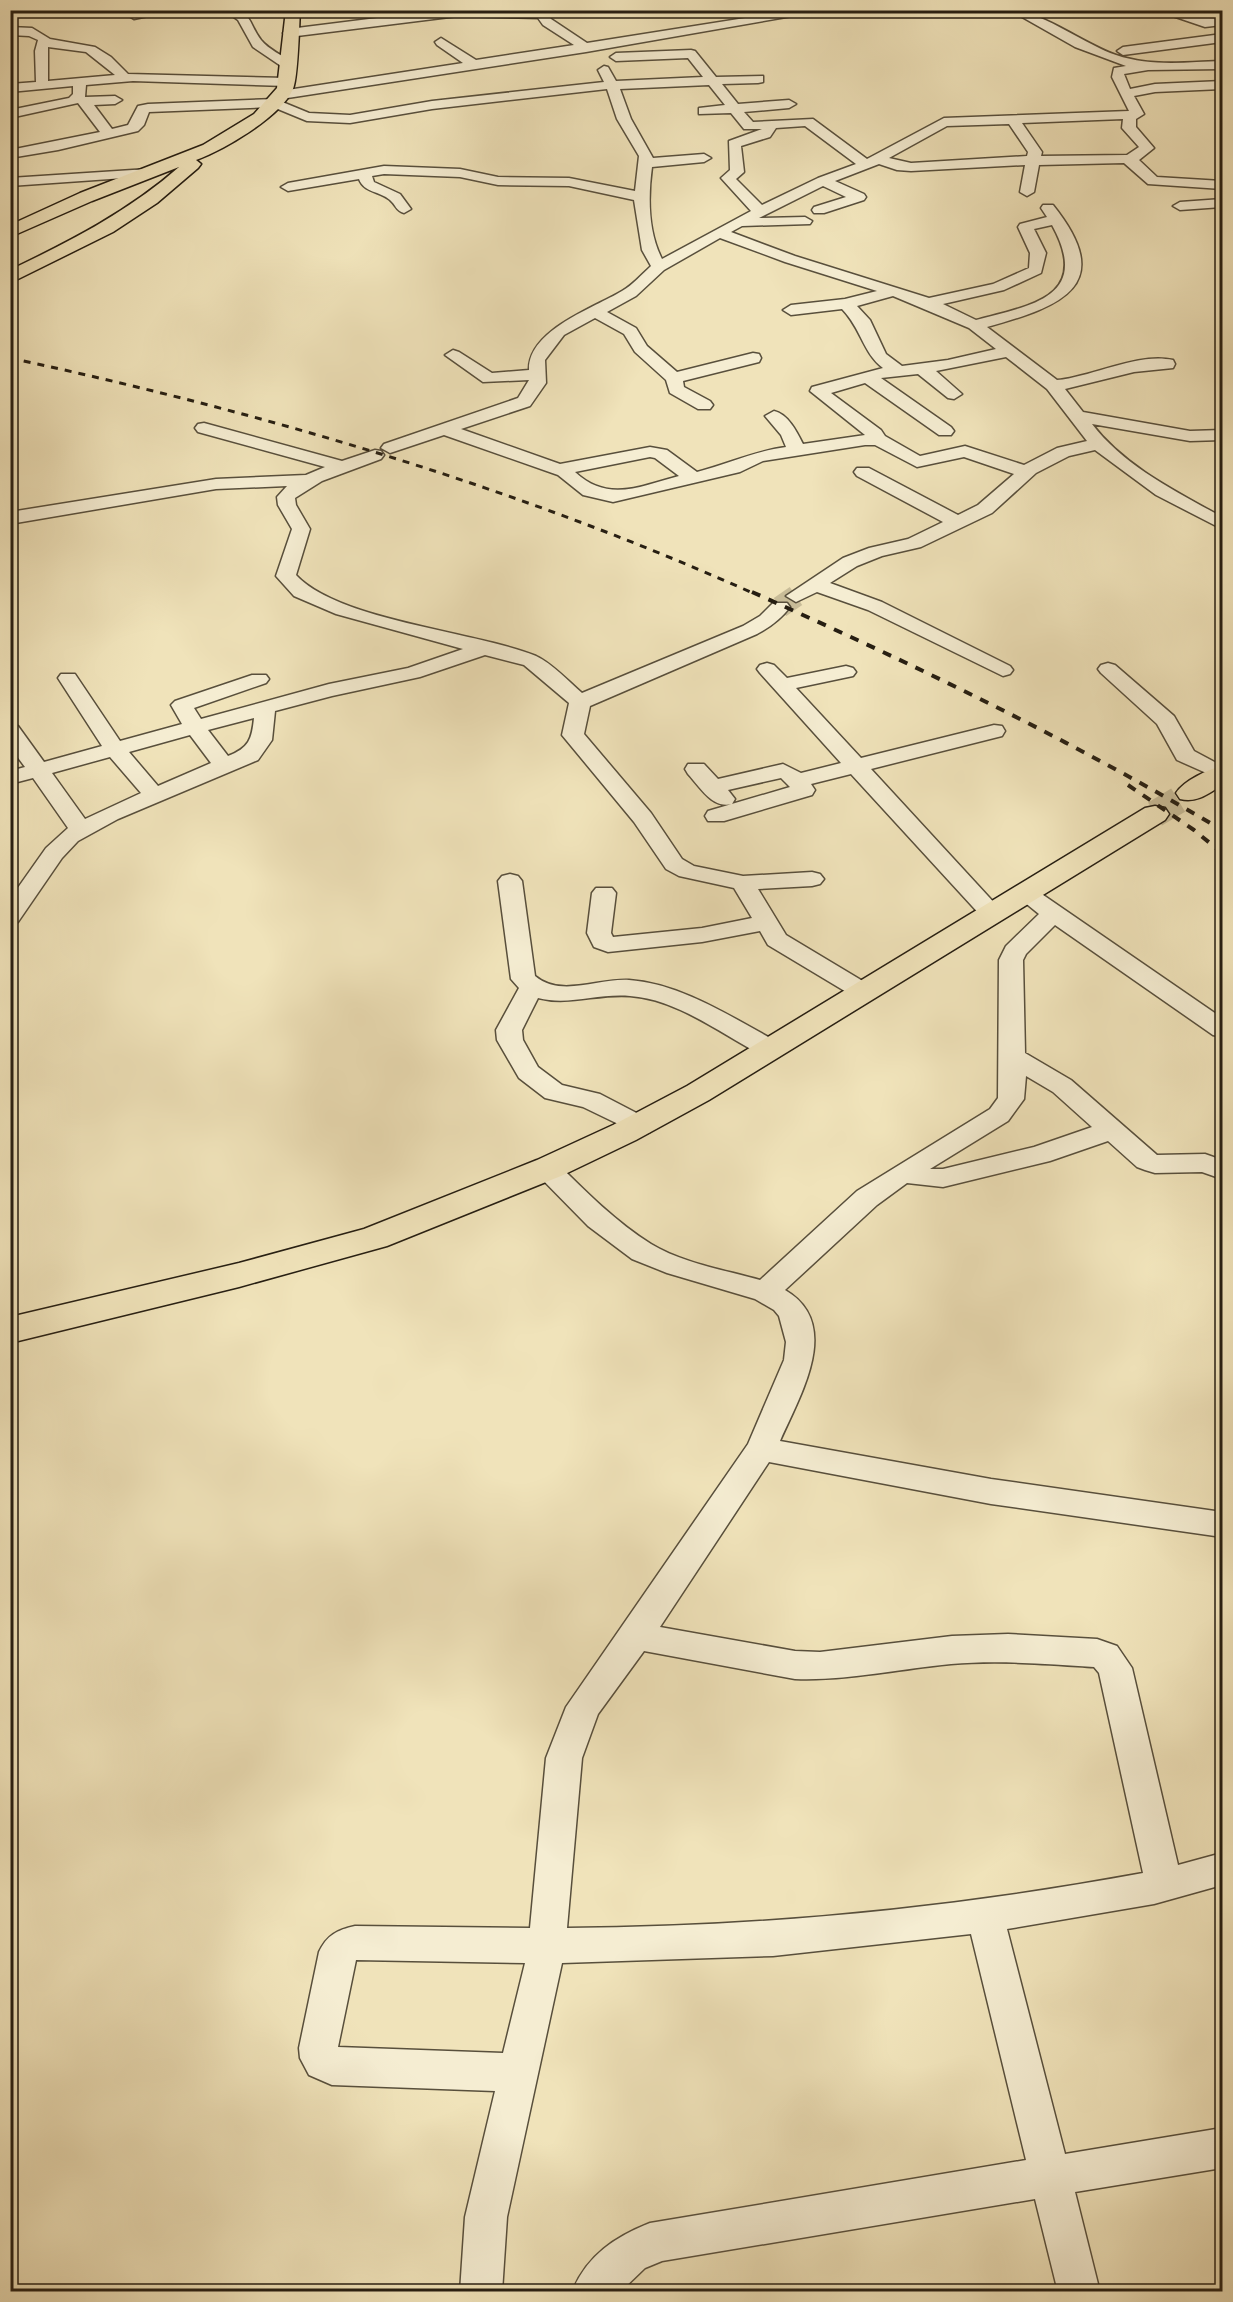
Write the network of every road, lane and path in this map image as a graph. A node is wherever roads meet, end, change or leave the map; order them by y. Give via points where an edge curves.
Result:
1 (171, 10) edge
2 (230, 10) edge
3 (293, 10) edge
4 (376, 10) edge
5 (722, 10) edge
6 (821, 10) edge
7 (1017, 10) edge
8 (1161, 10) edge
9 (128, 12) edge
10 (538, 12) edge
11 (512, 15) junction
12 (748, 21) junction
13 (383, 22) junction
14 (480, 23) dead end
15 (1216, 23) edge
16 (122, 25) dead end
17 (10, 31) edge
18 (289, 33) junction
19 (1222, 38) edge
20 (441, 42) dead end
21 (40, 46) junction
22 (1165, 46) junction
23 (594, 50) junction
24 (1104, 54) junction
25 (473, 64) junction
26 (1222, 65) edge
27 (1148, 66) junction
28 (157, 77) junction
29 (125, 78) junction
30 (711, 80) junction
31 (758, 80) dead end
32 (79, 81) junction
33 (515, 81) dead end
34 (42, 84) junction
35 (284, 84) junction
36 (612, 85) junction
37 (1222, 85) edge
38 (10, 88) edge
39 (334, 88) junction
40 (532, 94) junction
41 (1128, 96) junction
42 (1219, 99) dead end
43 (80, 100) junction
44 (115, 100) dead end
45 (789, 104) dead end
46 (148, 108) junction
47 (734, 109) junction
48 (704, 111) dead end
49 (10, 114) edge
50 (1013, 119) junction
51 (1130, 123) junction
52 (772, 125) junction
53 (1086, 131) dead end
54 (109, 134) junction
55 (69, 144) junction
56 (209, 149) junction
57 (10, 154) edge
58 (77, 158) dead end
59 (704, 158) dead end
60 (1034, 160) junction
61 (1130, 160) junction
62 (872, 162) junction
63 (647, 163) junction
64 (364, 172) junction
65 (148, 173) junction
66 (823, 181) junction
67 (10, 182) edge
68 (1222, 185) edge
69 (288, 187) dead end
70 (1028, 192) dead end
71 (641, 197) junction
72 (1222, 203) edge
73 (1180, 206) dead end
74 (404, 209) dead end
75 (819, 210) dead end
76 (759, 212) junction
77 (805, 221) dead end
78 (736, 223) junction
79 (15, 227) edge
80 (719, 232) junction
81 (697, 245) junction
82 (717, 252) dead end
83 (659, 267) junction
84 (10, 277) edge
85 (894, 291) junction
86 (928, 303) junction
87 (846, 304) junction
88 (791, 310) dead end
89 (596, 312) junction
90 (975, 325) junction
91 (1011, 351) junction
92 (453, 354) dead end
93 (753, 358) dead end
94 (1167, 364) dead end
95 (921, 368) junction
96 (897, 370) junction
97 (537, 374) junction
98 (867, 376) junction
99 (674, 378) junction
100 (1053, 386) junction
101 (954, 394) dead end
102 (704, 405) dead end
103 (774, 416) dead end
104 (1080, 417) junction
105 (204, 428) dead end
106 (443, 429) junction
107 (945, 431) dead end
108 (1222, 435) edge
109 (879, 440) junction
110 (1098, 444) junction
111 (797, 451) junction
112 (344, 467) junction
113 (564, 471) junction
114 (863, 472) dead end
115 (1026, 472) junction
116 (692, 477) junction
117 (314, 479) junction
118 (10, 518) edge
119 (957, 522) junction
120 (1222, 524) edge
121 (814, 585) junction
122 (484, 648) junction
123 (767, 669) dead end
124 (1003, 669) dead end
125 (1108, 669) dead end
126 (846, 672) dead end
127 (68, 678) dead end
128 (259, 679) dead end
129 (782, 686) junction
130 (580, 702) junction
131 (268, 707) junction
132 (195, 727) junction
133 (10, 731) edge
134 (994, 731) dead end
135 (115, 749) junction
136 (857, 766) junction
137 (225, 767) junction
138 (696, 769) dead end
139 (38, 771) junction
140 (1222, 774) edge
141 (10, 778) edge
142 (796, 781) junction
143 (713, 787) junction
144 (1190, 793) tunnel mouth
145 (155, 796) junction
146 (1155, 814) tunnel mouth
147 (81, 830) junction
148 (812, 879) dead end
149 (510, 881) dead end
150 (743, 883) junction
151 (21, 889) edge
152 (604, 893) dead end
153 (1025, 893) junction
154 (991, 913) junction
155 (1054, 913) junction
156 (10, 917) edge
157 (766, 923) junction
158 (531, 989) junction
159 (862, 991) junction
160 (1222, 1029) edge
161 (769, 1048) junction
162 (1012, 1056) junction
163 (640, 1126) junction
164 (1112, 1130) junction
165 (547, 1170) junction
166 (1222, 1170) edge
167 (903, 1173) junction
168 (765, 1292) junction
169 (10, 1330) edge
170 (761, 1449) junction
171 (1222, 1525) edge
172 (636, 1636) junction
173 (1222, 1869) edge
174 (1164, 1885) junction
175 (985, 1915) junction
176 (547, 1947) junction
177 (518, 2073) junction
178 (1222, 2148) edge
179 (1050, 2177) junction
180 (481, 2292) edge
181 (593, 2292) edge
182 (1080, 2292) edge

1 - 9 street
2 - 35 street via 243,18
3 - 18 main road
4 - 13 street
5 - 12 street
6 - 12 street
7 - 24 street
8 - 15 street
9 - 16 street via 120,19
10 - 11 street
10 - 23 street
11 - 13 street via 458,12
11 - 14 street via 511,19
12 - 23 street
13 - 18 street
15 - 22 street via 1203,29 1167,34
17 - 21 street via 36,33 44,39
18 - 35 main road
19 - 22 street
20 - 25 street
21 - 29 street via 72,44 96,50
21 - 34 street
22 - 24 street
23 - 25 street
23 - 30 street via 691,54
23 - 36 street
24 - 27 street
25 - 39 street
26 - 27 street
27 - 41 street via 1118,71
28 - 29 street
28 - 35 street
28 - 46 street
29 - 32 street
30 - 31 street
30 - 36 street
30 - 47 street
32 - 34 street
32 - 43 street
33 - 40 street
34 - 38 street
35 - 39 street
35 - 39 street via 321,81
35 - 40 street via 307,117 350,119
35 - 46 street
35 - 56 main road via 247,126
36 - 40 street
36 - 63 street
37 - 41 street via 1155,88
41 - 42 street
41 - 51 street via 1137,114
43 - 44 street
43 - 49 street
43 - 54 street
45 - 47 street
46 - 54 street via 143,110 137,125
47 - 48 street
47 - 52 street via 749,126
50 - 51 street
50 - 60 street via 1032,147
50 - 62 street via 944,122
51 - 53 street
51 - 61 street via 1147,148
52 - 62 street via 808,122
52 - 76 street via 765,134 734,144 737,172 728,178
54 - 55 street
55 - 57 street
55 - 58 street
56 - 65 main road
56 - 84 main road via 174,183 126,218 84,243
59 - 63 street
60 - 61 street
60 - 62 street via 911,167
60 - 70 street
61 - 68 street via 1153,181
62 - 66 street
63 - 71 street
64 - 69 street
64 - 71 street via 460,173 498,181 569,182
64 - 74 street via 368,184 395,197
65 - 67 street
65 - 79 main road
66 - 75 street via 859,197
66 - 76 street
71 - 83 street via 650,250
72 - 73 street
76 - 78 street
77 - 78 street
78 - 80 street
80 - 81 street
80 - 85 street
81 - 82 street
81 - 83 street
83 - 89 street via 630,293
85 - 86 street
85 - 87 street
86 - 90 street
86 - 90 street via 1030,275 1036,270 1038,253 1025,227 1053,214 1074,251 1077,266 1067,289 1033,307
87 - 88 street
87 - 96 street via 862,320 879,357
89 - 97 street via 549,341 537,360
89 - 99 street via 630,331 641,350
90 - 91 street
91 - 95 street
91 - 100 street
92 - 97 street via 489,378
93 - 99 street
94 - 100 street via 1133,367
95 - 96 street
95 - 101 street
96 - 98 street
97 - 106 street via 538,383 524,402
98 - 107 street
98 - 109 street via 818,391
99 - 102 street via 676,389
100 - 104 street
103 - 111 street via 789,433
104 - 108 street via 1191,436
104 - 110 street
105 - 112 street
106 - 112 street
106 - 113 street
109 - 111 street
109 - 115 street via 917,462 965,452
110 - 115 street via 1063,452
110 - 120 street via 1162,491
111 - 116 street via 752,457 734,468
112 - 117 street
113 - 116 street via 656,452
113 - 116 street via 579,488 611,497
114 - 119 street
115 - 119 street via 993,503
117 - 118 street via 216,484
117 - 122 street via 286,497 301,530 286,576 295,587 343,610
119 - 121 street via 914,543 850,562
121 - 124 street via 874,606
121 - 130 street via 750,630
122 - 130 street via 531,660
122 - 131 street via 412,673
123 - 129 street
125 - 140 street via 1166,721 1185,755
126 - 129 street
127 - 135 street
128 - 132 street via 182,705
129 - 136 street
130 - 150 street via 573,735 644,818 674,864 687,871
131 - 132 street
131 - 137 street via 260,746
132 - 135 street
132 - 137 street
133 - 139 street
134 - 136 street
135 - 139 street
135 - 145 street
136 - 142 street
136 - 154 street
137 - 145 street
138 - 143 street
139 - 141 street
139 - 147 street
140 - 144 main road
142 - 143 street via 779,771
142 - 143 street via 803,788 801,793 726,814
145 - 147 street
146 - 153 main road
147 - 151 street
148 - 150 street
149 - 158 street via 523,979
150 - 157 street
151 - 156 street
152 - 157 street via 599,933 608,945
153 - 154 main road
153 - 155 street
154 - 159 main road
155 - 160 street
155 - 162 street via 1011,960
157 - 159 street via 777,940
158 - 161 street via 550,994 628,987 655,992
158 - 163 street via 509,1030 510,1040 528,1072 554,1092 591,1100
159 - 161 main road
161 - 163 main road via 717,1083
162 - 164 street via 1062,1086
162 - 167 street via 1013,1089 999,1115
163 - 165 main road
164 - 166 street via 1151,1163 1205,1162
164 - 167 street via 1040,1155 943,1178
165 - 168 street via 598,1219 642,1252
165 - 169 main road via 378,1237
167 - 168 street via 841,1220
168 - 170 street via 792,1312 801,1341 799,1360
170 - 171 street via 1016,1497
170 - 172 street
172 - 174 street via 795,1665 1008,1648 1105,1656 1115,1668
172 - 176 street via 583,1707 564,1758
173 - 174 street
174 - 175 street
175 - 176 street via 866,1931 735,1941
175 - 179 street
176 - 177 street
176 - 177 street via 355,1943 342,1948 336,1958 318,2048 323,2063
177 - 180 street via 486,2217
178 - 179 street
179 - 181 street via 644,2244 614,2263
179 - 182 street

